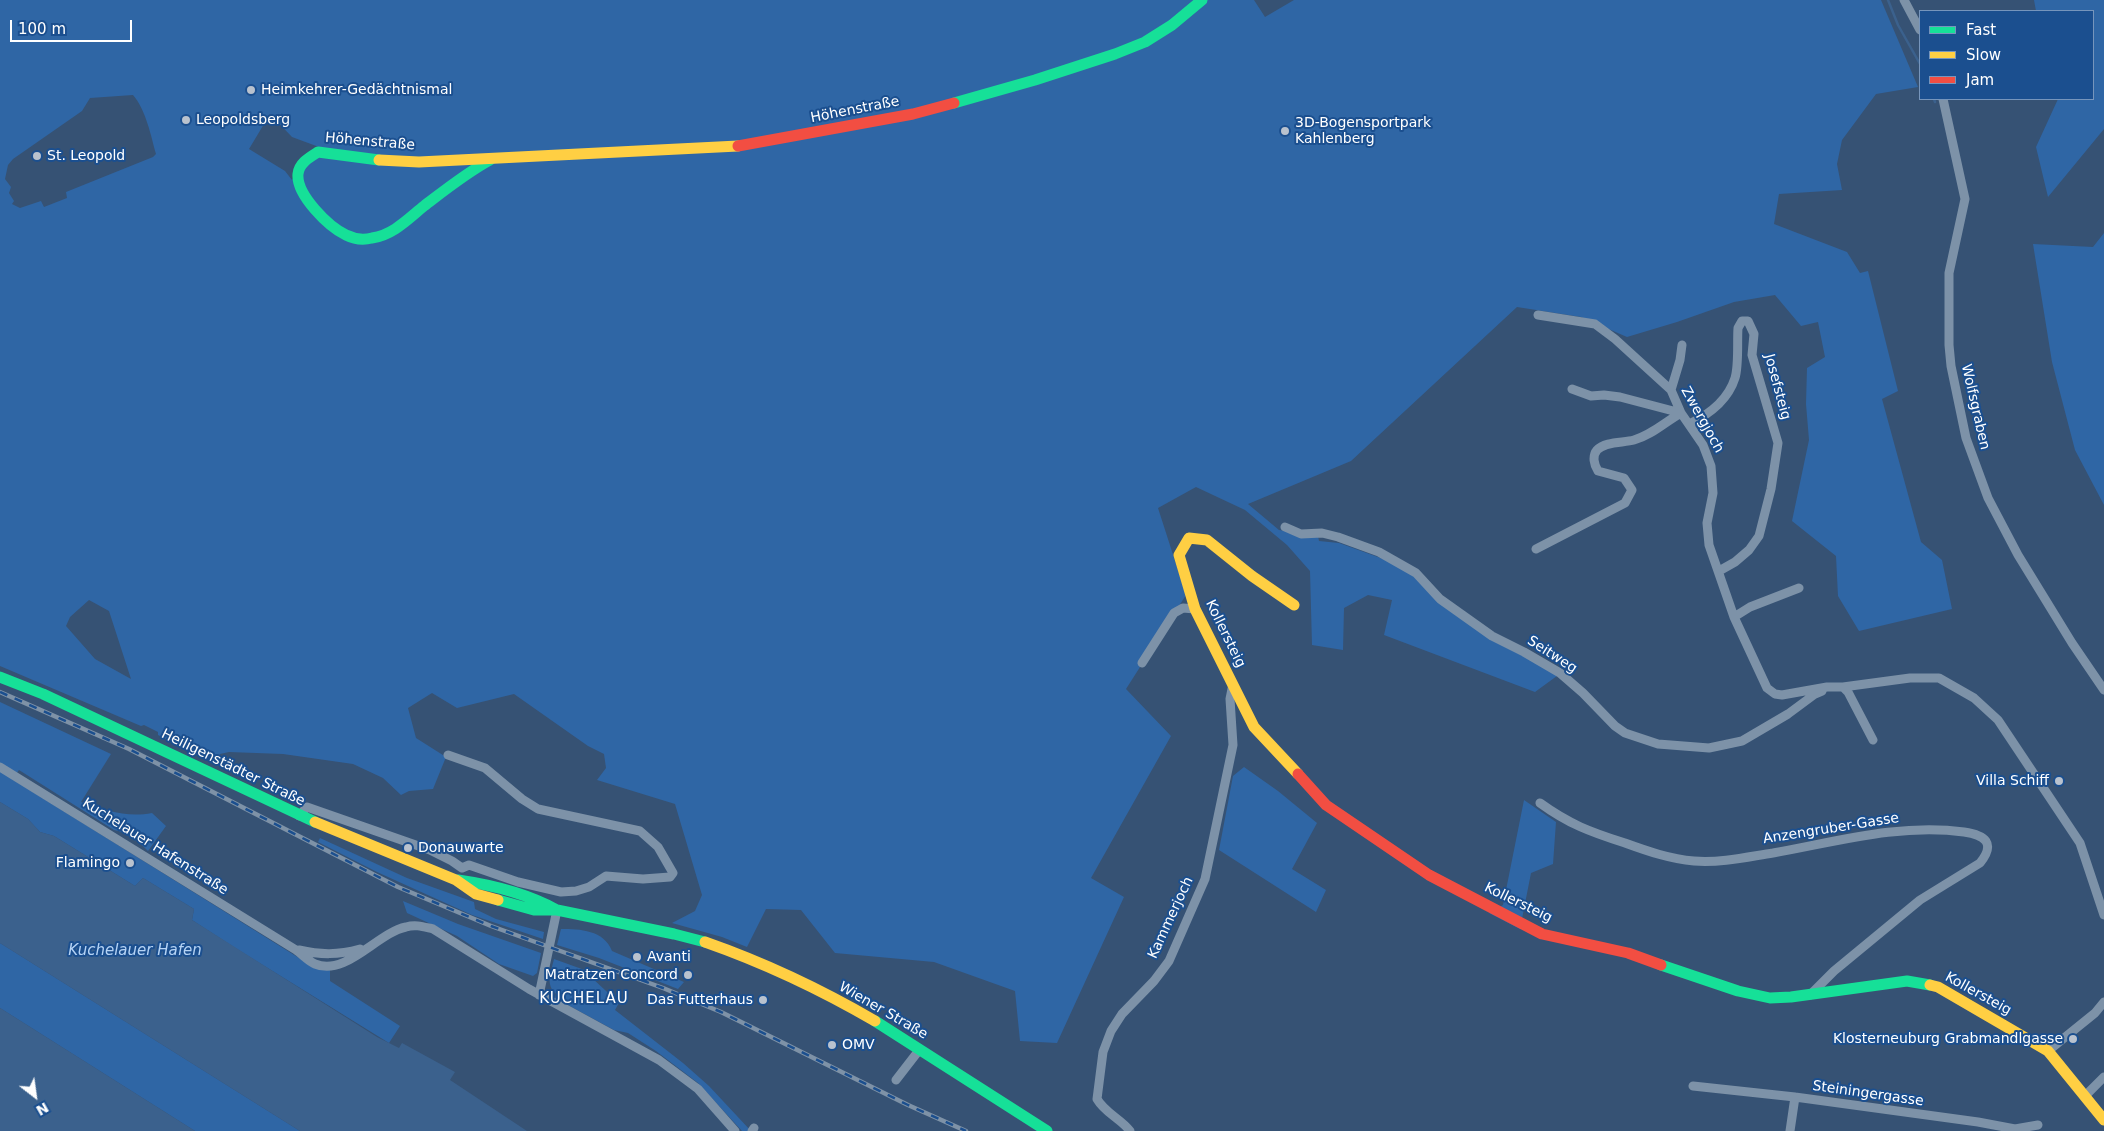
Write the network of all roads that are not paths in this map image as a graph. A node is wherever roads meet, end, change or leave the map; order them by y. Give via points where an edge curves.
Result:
1 (1202, 0) edge
2 (1904, 0) edge
3 (1919, 28) edge
4 (1943, 100) edge
5 (490, 160) junction
6 (1538, 315) dead end
7 (1682, 345) dead end
8 (1572, 389) dead end
9 (1671, 390) junction
10 (1681, 413) junction
11 (1689, 424) junction
12 (1285, 527) dead end
13 (1536, 549) dead end
14 (1719, 571) junction
15 (1799, 588) dead end
16 (1294, 605) dead end
17 (1195, 609) junction
18 (1734, 617) junction
19 (1142, 664) dead end
20 (0, 676) edge
21 (1233, 684) junction
22 (1839, 687) junction
23 (2104, 690) edge
24 (1873, 740) dead end
25 (448, 755) dead end
26 (0, 768) edge
27 (1540, 802) dead end
28 (299, 816) junction
29 (462, 868) junction
30 (456, 880) junction
31 (557, 910) junction
32 (2104, 914) edge
33 (694, 938) joint
34 (540, 994) junction
35 (1810, 995) junction
36 (2104, 1002) edge
37 (920, 1050) junction
38 (2048, 1051) junction
39 (2104, 1077) edge
40 (896, 1080) dead end
41 (1694, 1086) dead end
42 (2085, 1096) junction
43 (1795, 1097) junction
44 (2104, 1120) edge
45 (2038, 1125) dead end
46 (735, 1131) edge
47 (1047, 1131) edge
48 (1130, 1131) edge
49 (1790, 1131) edge

1 - 5 street, Höhenstraße via 1145,42 1115,54 913,114 763,144
2 - 3 street
4 - 23 street, Wolfsgraben via 1965,199 1950,273 1949,345 1966,438 1988,498 2018,555
5 - 5 street, Höhenstraße via 384,161 318,152 306,159 298,175 303,193 331,226 358,239 372,238 385,235 399,226 465,174
6 - 9 street, Zwergjoch via 1595,324
7 - 9 street
8 - 10 street via 1591,396 1620,397
9 - 10 street, Zwergjoch
10 - 11 street, Zwergjoch
10 - 13 street via 1645,436 1597,450 1594,458 1598,471 1624,478 1632,490 1625,503
11 - 14 street, Zwergjoch via 1712,466 1713,493 1707,523 1709,544
11 - 14 street, Josefsteig via 1714,410 1726,395 1735,378 1738,328 1742,321 1748,321 1754,334 1752,354 1778,443 1759,536 1742,556
12 - 22 street, Seitweg via 1301,534 1322,533 1338,537 1379,552 1416,572 1440,600 1492,636 1560,673 1615,726 1625,733 1658,744 1708,748 1742,741 1815,694
14 - 18 street, Zwergjoch
15 - 18 street via 1765,600
16 - 17 street, Kollersteig via 1207,540 1190,538 1179,555
17 - 19 street via 1183,608 1174,613
17 - 21 street, Kollersteig
18 - 22 street, Zwergjoch via 1767,688 1775,694
20 - 28 street, Heiligenstädter Straße
21 - 35 street, Kollersteig via 1254,727 1326,805 1458,891 1542,934 1628,953 1689,976 1770,998
21 - 48 street, Kammerjoch via 1230,699 1233,745 1205,879 1169,961 1122,1014 1110,1031 1104,1052 1097,1099
22 - 24 street via 1848,692
22 - 32 street via 1910,678 1939,678 1974,698 1998,720 2080,843
25 - 29 street via 485,768 538,809 640,831 658,847 673,873 670,877 643,879 606,876 582,889 561,892 518,882 469,865
26 - 34 street, Kuchelauer Hafenstraße via 296,950 320,955 340,954 368,947 402,928 420,926 433,929
27 - 35 street, Anzengruber-Gasse via 1562,819 1587,831 1662,855 1694,861 1726,861 1901,830 1956,831 1978,834 1985,839 1987,854 1980,863 1920,900
28 - 29 street via 307,806 430,850
28 - 30 street, Heiligenstädter Straße
29 - 30 street
30 - 31 street, Heiligenstädter Straße via 476,894 534,910
31 - 33 street, Heiligenstädter Straße
31 - 34 street
33 - 37 street, Wiener Straße via 787,974 856,1010
34 - 46 street, Kuchelauer Hafenstraße via 659,1060 698,1088
35 - 38 street, Kollersteig via 1907,981 1938,987
36 - 38 street via 2096,1013
37 - 40 street
37 - 47 street, Wiener Straße
38 - 42 street, Kollersteig
39 - 42 street
41 - 43 street, Steiningergasse
42 - 44 street, Kollersteig
43 - 45 street, Steiningergasse via 2015,1129
43 - 49 street

